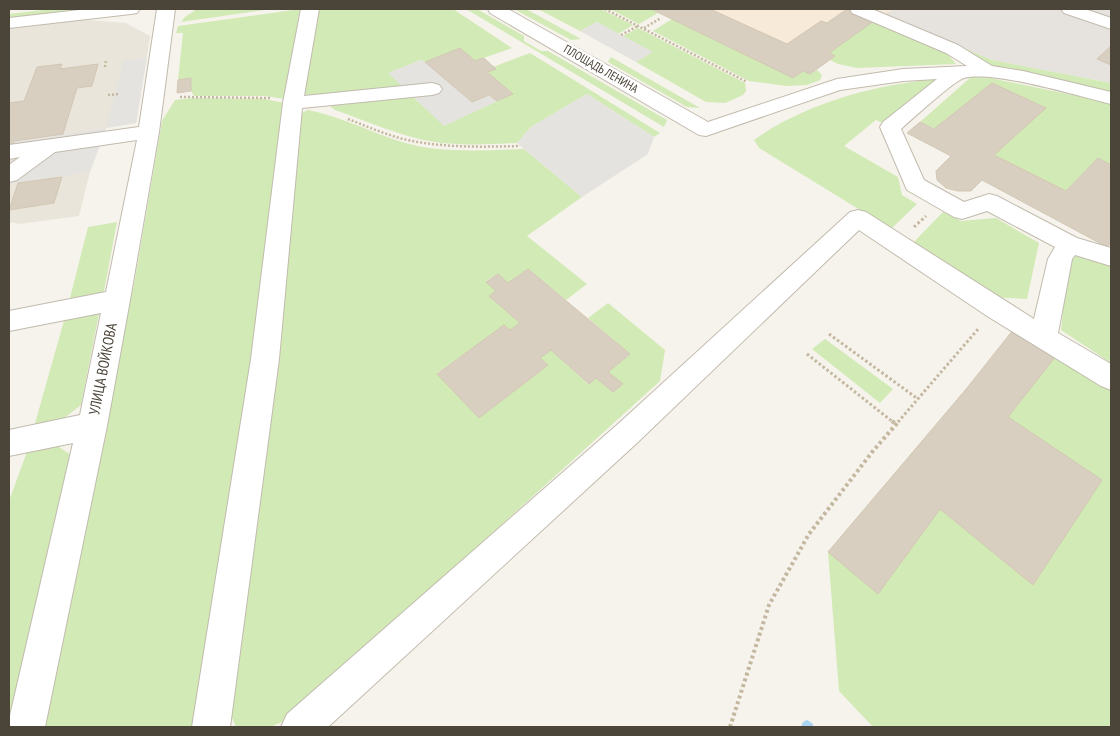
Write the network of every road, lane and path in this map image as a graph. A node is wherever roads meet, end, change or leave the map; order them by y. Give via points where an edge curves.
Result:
1 (131, 9) edge
2 (166, 9) edge
3 (310, 9) edge
4 (496, 9) edge
5 (605, 9) edge
6 (858, 9) edge
7 (1062, 12) edge
8 (661, 18) dead end
9 (9, 23) edge
10 (1111, 24) edge
11 (638, 26) junction
12 (643, 28) junction
13 (621, 35) dead end
14 (600, 46) dead end
15 (579, 57) junction
16 (106, 60) dead end
17 (105, 67) dead end
18 (958, 72) junction
19 (987, 72) junction
20 (747, 82) dead end
21 (432, 89) dead end
22 (119, 94) dead end
23 (108, 95) dead end
24 (180, 97) dead end
25 (1111, 98) edge
26 (293, 103) junction
27 (346, 118) dead end
28 (149, 132) junction
29 (51, 146) junction
30 (520, 146) dead end
31 (9, 152) edge
32 (9, 175) edge
33 (944, 201) junction
34 (894, 244) junction
35 (1069, 244) junction
36 (1111, 256) edge
37 (117, 300) junction
38 (996, 309) junction
39 (9, 321) edge
40 (829, 334) dead end
41 (1044, 336) junction
42 (807, 354) dead end
43 (1111, 378) edge
44 (918, 399) junction
45 (896, 424) junction
46 (92, 426) junction
47 (9, 444) edge
48 (26, 727) edge
49 (211, 727) edge
50 (300, 727) edge
51 (730, 727) edge

1 - 9 street
2 - 28 street, УЛИЦА ВОЙКОВА
3 - 26 street
4 - 15 street, ПЛОЩАДЬ ЛЕНИНА
5 - 11 path
6 - 19 street via 952,50
7 - 10 street
8 - 12 path
11 - 12 path
11 - 13 path
12 - 20 path
14 - 15 street
15 - 18 street, ПЛОЩАДЬ ЛЕНИНА via 706,130 837,85 903,75
16 - 17 path
18 - 19 street
18 - 33 street via 890,127 915,185
19 - 25 street
21 - 26 street
22 - 23 path
24 - 26 path via 265,98
26 - 49 street via 265,359
27 - 30 path via 407,140 434,145 462,148
28 - 29 street
28 - 37 street, УЛИЦА ВОЙКОВА
29 - 31 street
29 - 32 street
33 - 34 path
33 - 35 street via 962,211 989,202
34 - 38 street
34 - 50 street via 858,218 628,433
35 - 36 street
35 - 41 street via 1060,259
37 - 39 street
37 - 46 street, УЛИЦА ВОЙКОВА
38 - 41 street
38 - 44 path
40 - 44 path
41 - 43 street
42 - 45 path
44 - 45 path
45 - 51 path via 809,534 768,605
46 - 47 street
46 - 48 street, УЛИЦА ВОЙКОВА

